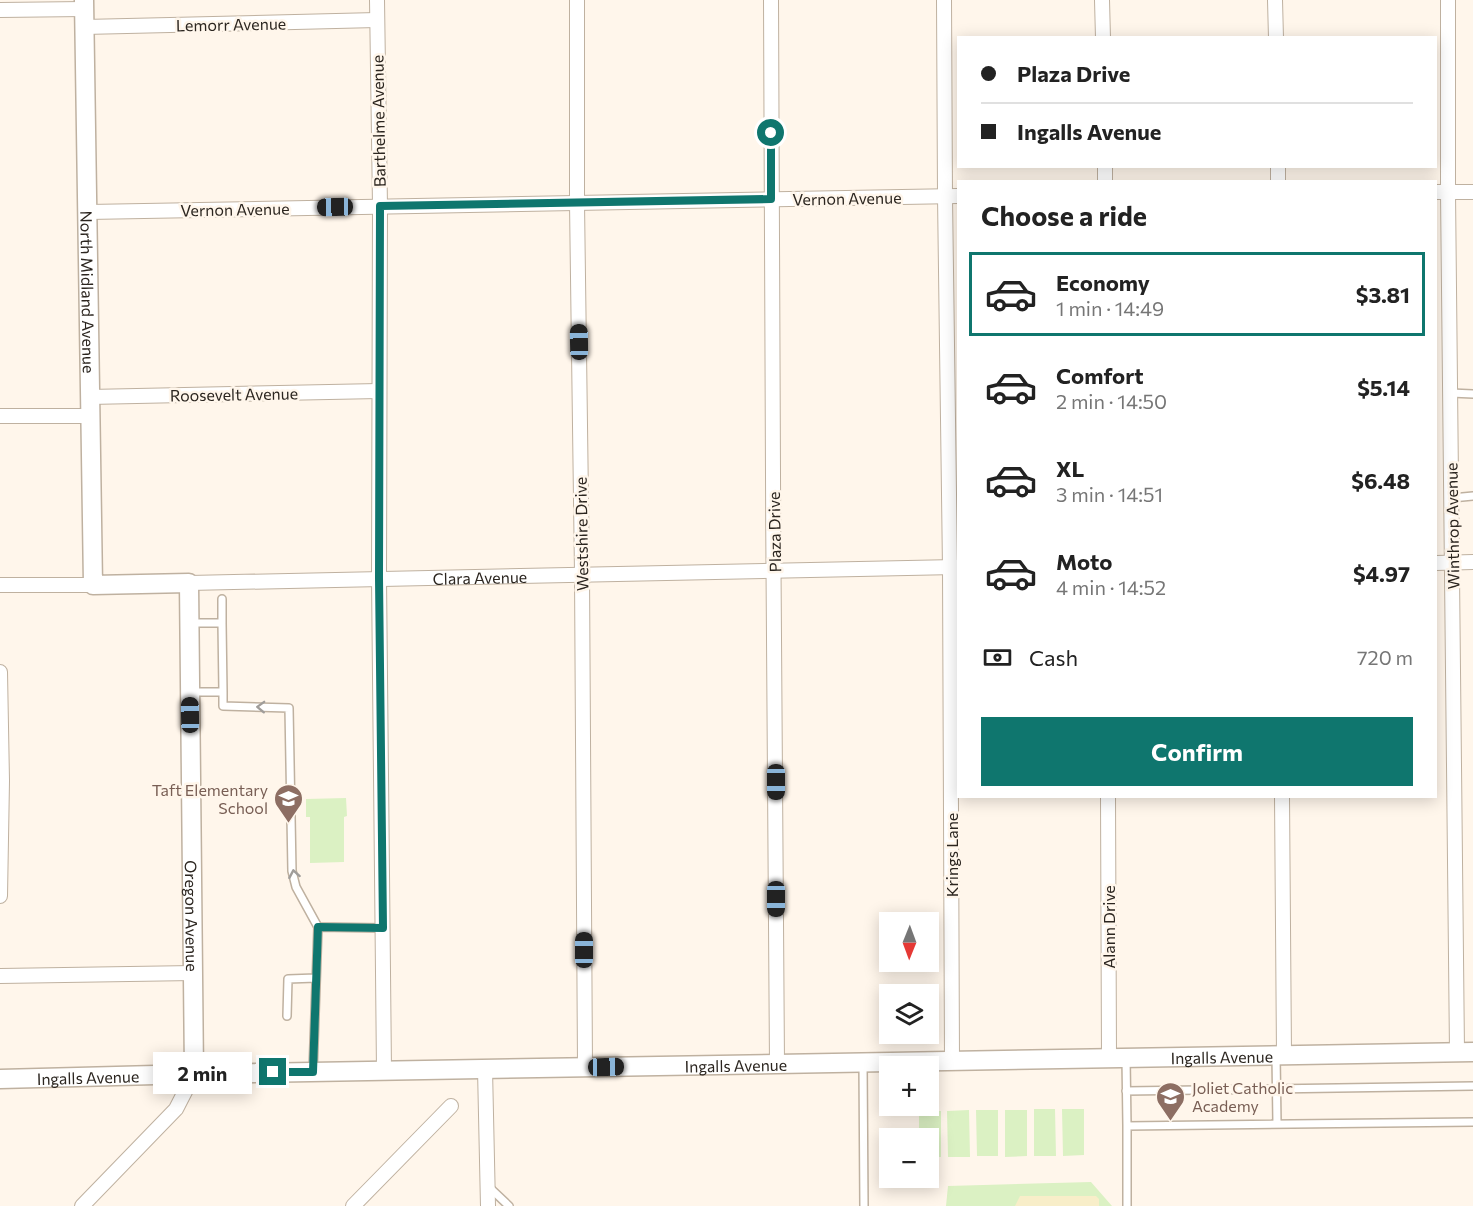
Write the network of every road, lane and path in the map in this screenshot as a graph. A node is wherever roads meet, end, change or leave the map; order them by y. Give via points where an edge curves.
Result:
1 (377, 0) edge
2 (577, 0) edge
3 (771, 0) edge
4 (944, 0) edge
5 (1102, 0) edge
6 (1275, 0) edge
7 (1448, 0) edge
8 (0, 10) edge
9 (84, 12) edge
10 (377, 20) junction
11 (1103, 36) edge
12 (1276, 36) edge
13 (1442, 192) edge
14 (1473, 192) edge
15 (952, 196) edge
16 (771, 199) junction
17 (577, 203) junction
18 (380, 206) junction
19 (88, 212) junction
20 (379, 392) junction
21 (1451, 393) junction
22 (1473, 394) edge
23 (89, 406) junction
24 (0, 417) edge
25 (1473, 496) edge
26 (1452, 498) junction
27 (1437, 562) edge
28 (1453, 562) junction
29 (1473, 562) edge
30 (954, 568) edge
31 (774, 570) junction
32 (582, 574) junction
33 (379, 578) junction
34 (189, 582) junction
35 (0, 585) edge
36 (93, 585) junction
37 (222, 599) dead end
38 (189, 623) junction
39 (222, 623) junction
40 (0, 672) edge
41 (0, 681) edge
42 (190, 692) junction
43 (223, 692) junction
44 (1, 781) edge
45 (1108, 798) edge
46 (1282, 798) edge
47 (0, 896) edge
48 (318, 927) junction
49 (383, 928) junction
50 (194, 973) junction
51 (0, 976) edge
52 (316, 978) junction
53 (286, 1016) dead end
54 (1465, 1052) edge
55 (1280, 1055) junction
56 (1118, 1058) junction
57 (952, 1061) junction
58 (863, 1063) junction
59 (777, 1064) junction
60 (585, 1067) junction
61 (485, 1069) junction
62 (384, 1071) junction
63 (313, 1072) junction
64 (194, 1074) junction
65 (0, 1079) edge
66 (1473, 1086) edge
67 (1276, 1089) junction
68 (1126, 1091) junction
69 (451, 1106) dead end
70 (1473, 1122) edge
71 (1277, 1124) junction
72 (1126, 1126) junction
73 (487, 1184) junction
74 (82, 1206) edge
75 (353, 1206) edge
76 (488, 1206) edge
77 (509, 1206) edge
78 (864, 1206) edge
79 (1127, 1206) edge

1 - 10 street, Barthelme Avenue
2 - 17 street, Westshire Drive
3 - 16 street, Plaza Drive
4 - 15 street, Krings Lane
5 - 11 street
6 - 12 street
7 - 13 street, Winthrop Avenue
8 - 9 street, Lemorr Avenue
9 - 10 street, Lemorr Avenue
9 - 19 street, North Midland Avenue
10 - 18 street, Barthelme Avenue
13 - 14 street
13 - 21 street, Winthrop Avenue
15 - 16 street, Vernon Avenue
15 - 30 street, Krings Lane
16 - 17 street, Vernon Avenue
16 - 31 street, Plaza Drive
17 - 18 street, Vernon Avenue
17 - 32 street, Westshire Drive
18 - 19 street, Vernon Avenue
18 - 20 street, Barthelme Avenue
19 - 23 street, North Midland Avenue
20 - 23 street, Roosevelt Avenue
20 - 33 street, Barthelme Avenue
21 - 22 lane
21 - 26 street, Winthrop Avenue
23 - 24 street, Roosevelt Avenue
23 - 36 street, North Midland Avenue
25 - 26 lane
26 - 28 street, Winthrop Avenue
27 - 28 street
28 - 29 street
28 - 54 street, Winthrop Avenue
30 - 31 street, Clara Avenue
30 - 57 street, Krings Lane
31 - 32 street, Clara Avenue
31 - 59 street, Plaza Drive
32 - 33 street, Clara Avenue
32 - 60 street, Westshire Drive
33 - 34 street, Clara Avenue
33 - 49 street, Barthelme Avenue
34 - 36 street, Clara Avenue
34 - 38 street, Oregon Avenue
35 - 36 street, Clara Avenue
37 - 39 lane
38 - 39 lane
38 - 42 street, Oregon Avenue
39 - 43 lane
40 - 41 street
41 - 44 street
42 - 43 lane
42 - 50 street, Oregon Avenue
48 -> 43 lane via 296,887 292,871 289,708 223,706
44 - 47 street
45 - 56 street, Alann Drive
46 - 55 street
48 - 49 lane
48 - 52 lane
49 - 62 street, Barthelme Avenue
50 - 51 street
50 - 64 street, Oregon Avenue
52 - 53 lane via 288,979
52 - 63 lane
54 - 55 street, Ingalls Avenue
55 - 56 street, Ingalls Avenue
55 - 67 lane
56 - 57 street, Ingalls Avenue
56 - 68 lane
57 - 58 street, Ingalls Avenue
58 - 59 street, Ingalls Avenue
58 - 78 lane
59 - 60 street, Ingalls Avenue
60 - 61 street, Ingalls Avenue
61 - 62 street, Ingalls Avenue
61 - 73 street
62 - 63 street, Ingalls Avenue
63 - 64 street, Ingalls Avenue
64 - 65 street, Ingalls Avenue
64 - 74 street, Oregon Avenue via 176,1109
66 - 67 lane
67 - 68 lane
67 - 71 lane
68 - 72 lane
69 - 75 street
70 - 71 lane
71 - 72 lane
72 - 79 lane
73 - 76 street
73 - 77 lane

